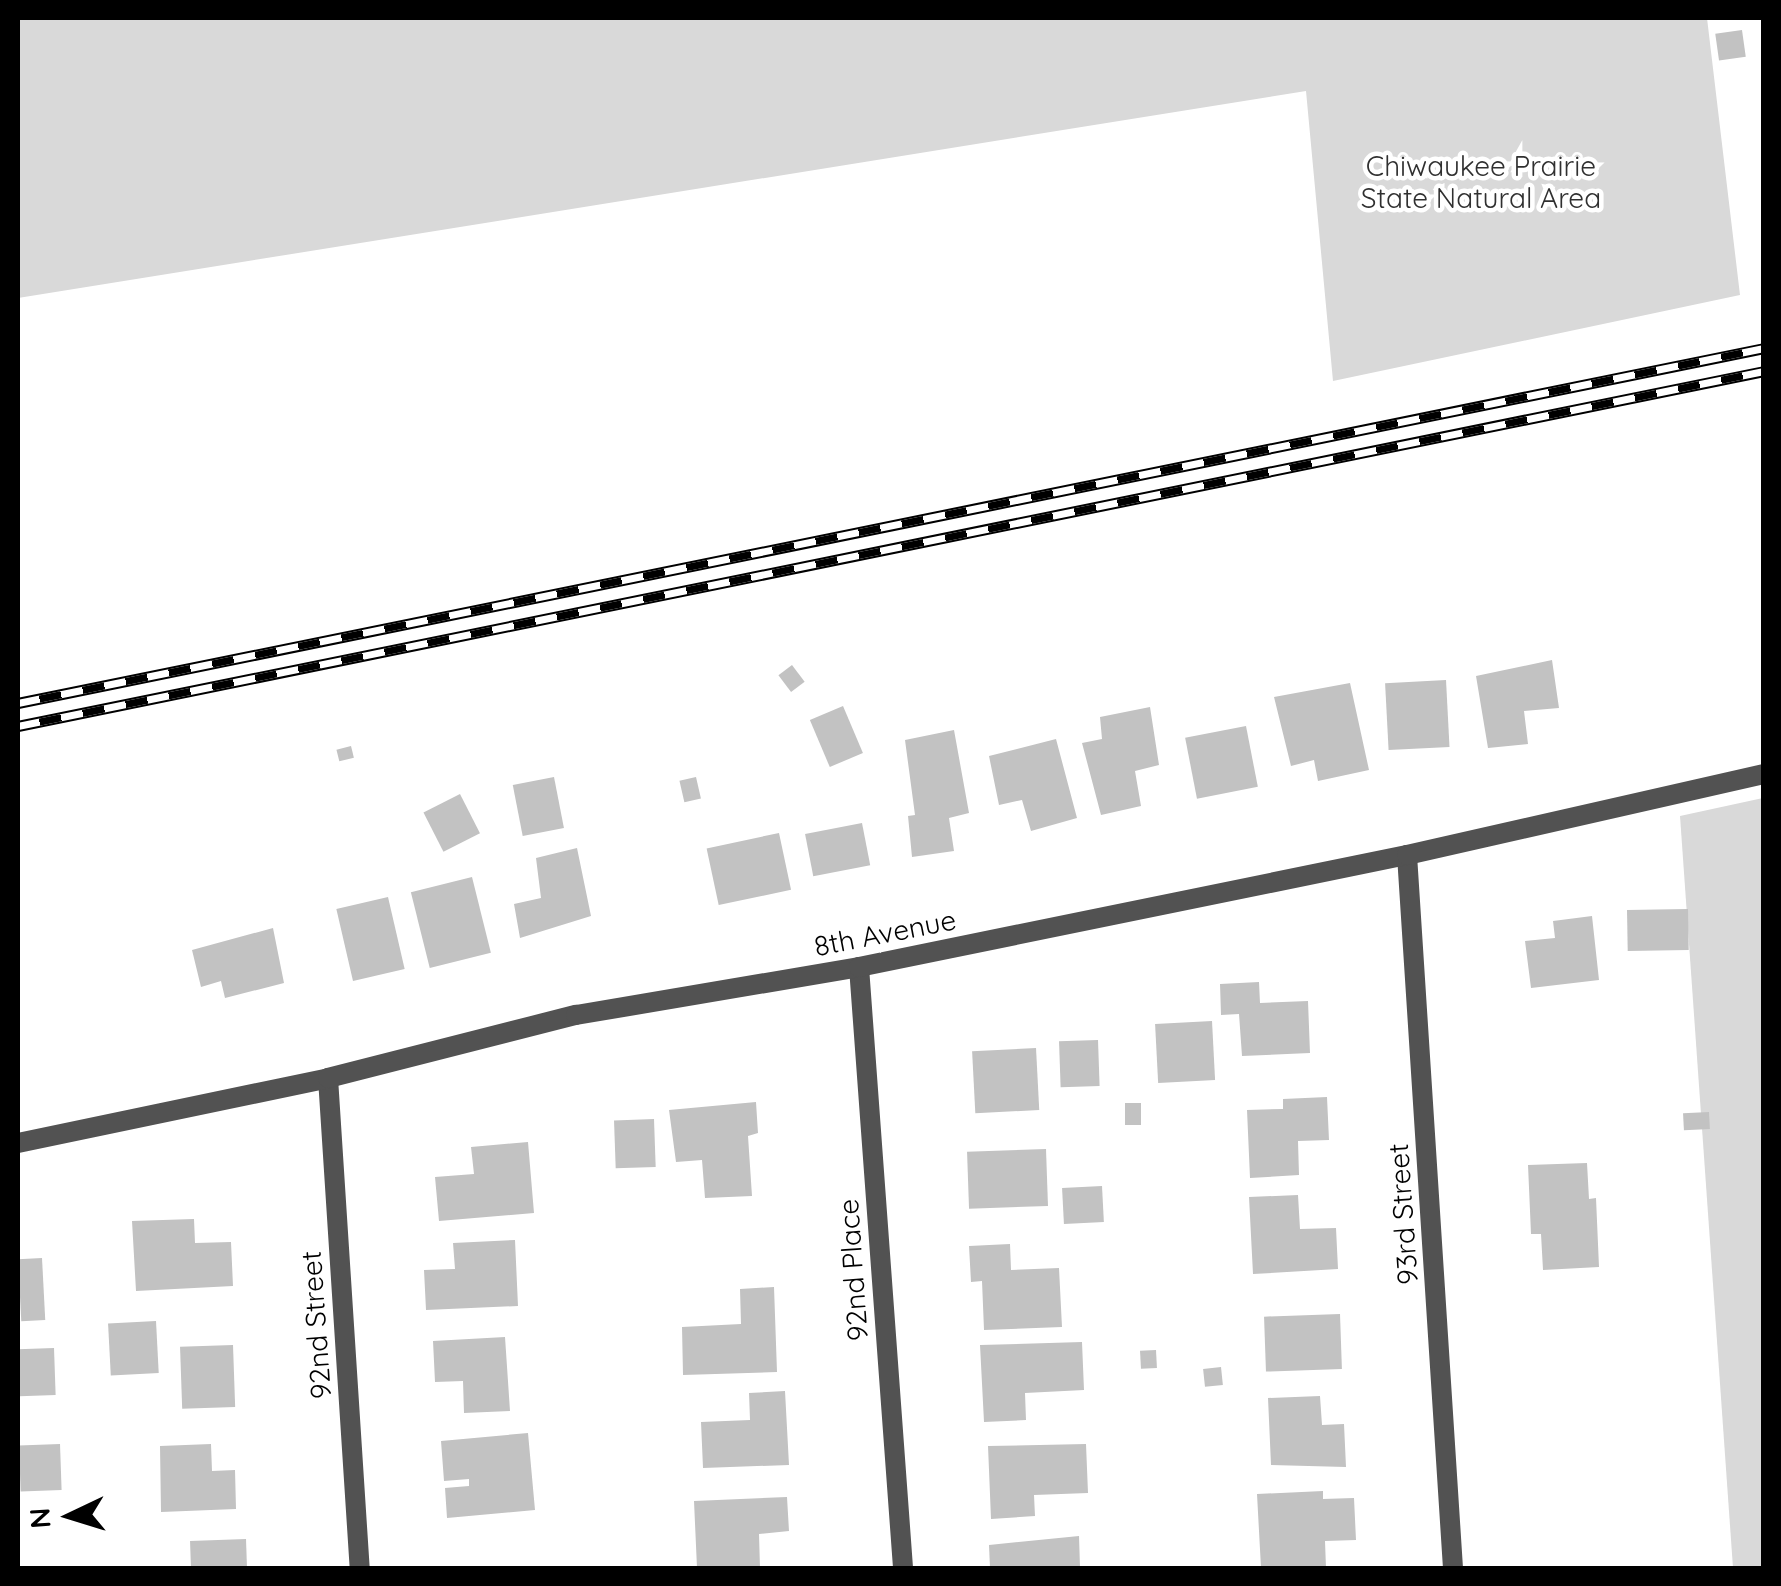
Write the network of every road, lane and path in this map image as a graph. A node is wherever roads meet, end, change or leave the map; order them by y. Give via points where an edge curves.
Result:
1 (1764, 774) edge
2 (1408, 855) junction
3 (859, 968) junction
4 (328, 1078) junction
5 (18, 1144) edge
6 (360, 1568) edge
7 (902, 1568) edge
8 (1453, 1568) edge

1 - 2 street, 8th Avenue
2 - 3 street, 8th Avenue
2 - 8 street, 93rd Street
3 - 4 street, 8th Avenue via 576,1015
3 - 7 street, 92nd Place
4 - 5 street, 8th Avenue
4 - 6 street, 92nd Street

